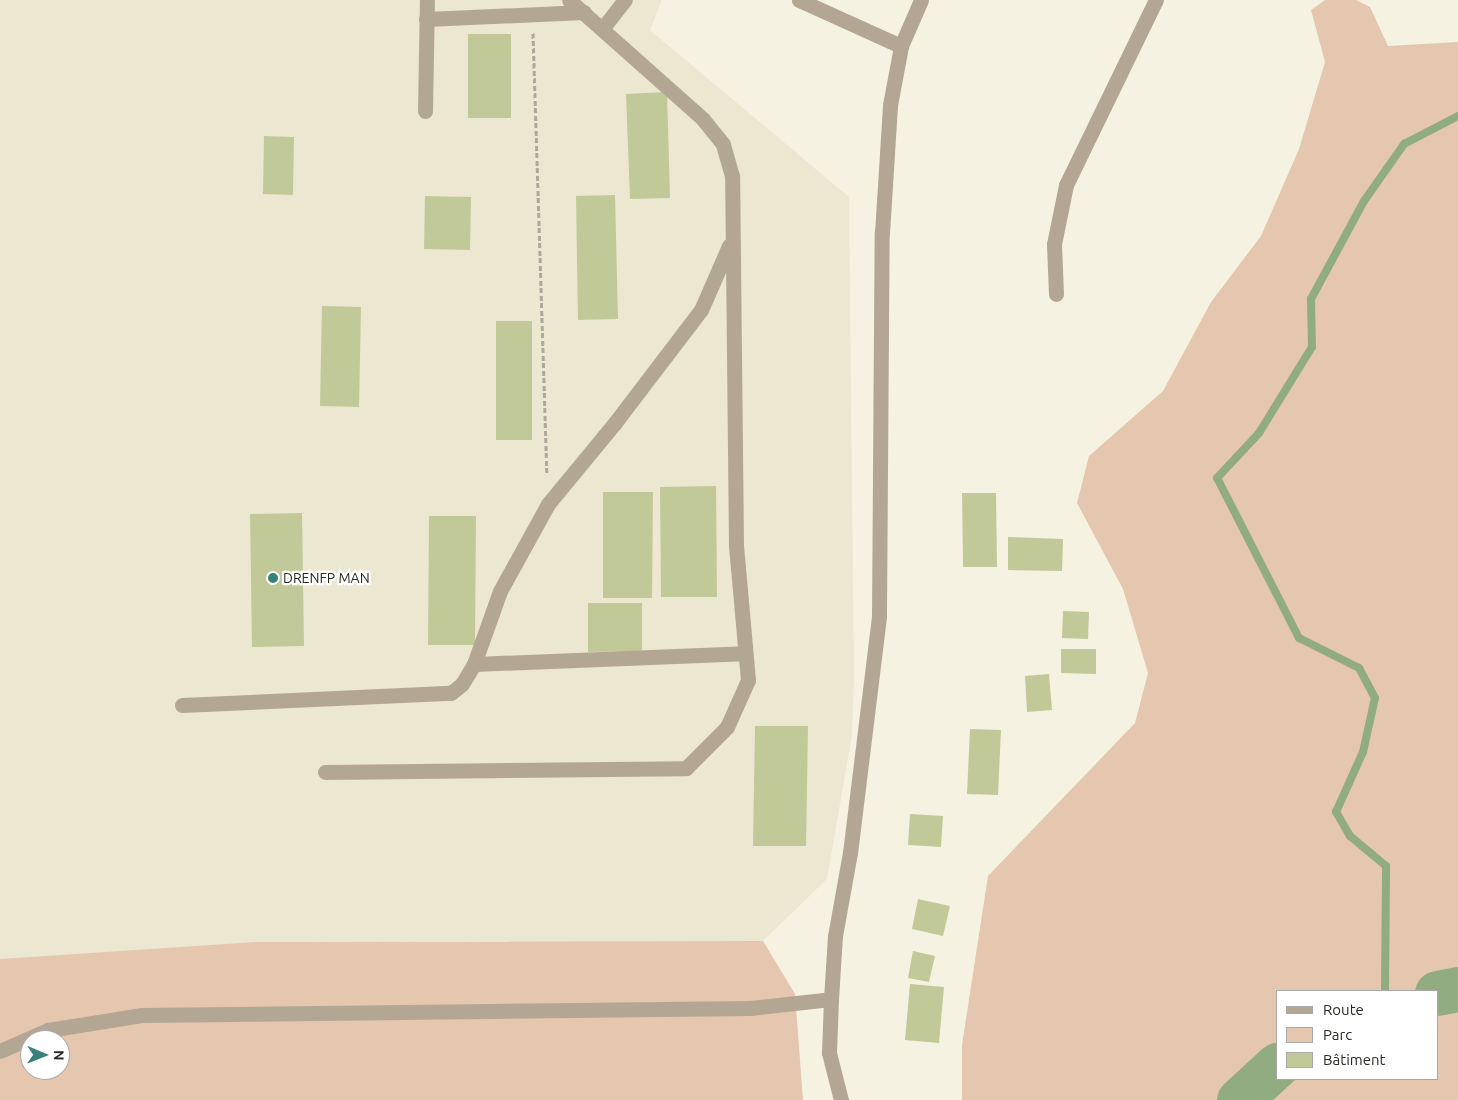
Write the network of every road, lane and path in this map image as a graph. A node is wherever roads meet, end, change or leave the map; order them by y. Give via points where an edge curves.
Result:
1 (427, 0) edge
2 (569, 0) edge
3 (625, 0) edge
4 (799, 0) edge
5 (921, 0) edge
6 (1156, 0) edge
7 (584, 12) junction
8 (532, 15) junction
9 (426, 19) junction
10 (602, 29) junction
11 (901, 46) junction
12 (425, 111) dead end
13 (730, 243) junction
14 (1056, 294) dead end
15 (548, 504) junction
16 (744, 654) junction
17 (474, 664) junction
18 (182, 705) dead end
19 (324, 772) dead end
20 (831, 1000) junction
21 (0, 1051) edge
22 (840, 1100) edge

1 - 9 street
2 - 7 street
3 - 10 street
4 - 11 street
5 - 11 street
6 - 14 street via 1066,185 1054,244
7 - 8 street
7 - 10 street
8 - 9 street
8 - 15 path
9 - 12 street
10 - 13 street via 703,119 723,144 732,176
11 - 20 street via 890,105 882,233 879,616 850,852 835,936
13 - 15 street via 701,310
13 - 16 street via 736,545
15 - 17 street via 500,591
16 - 17 street
16 - 19 street via 748,680 727,727 686,768
17 - 18 street via 462,684 451,692
20 - 21 street via 750,1008 142,1015 48,1030
20 - 22 street via 829,1054

